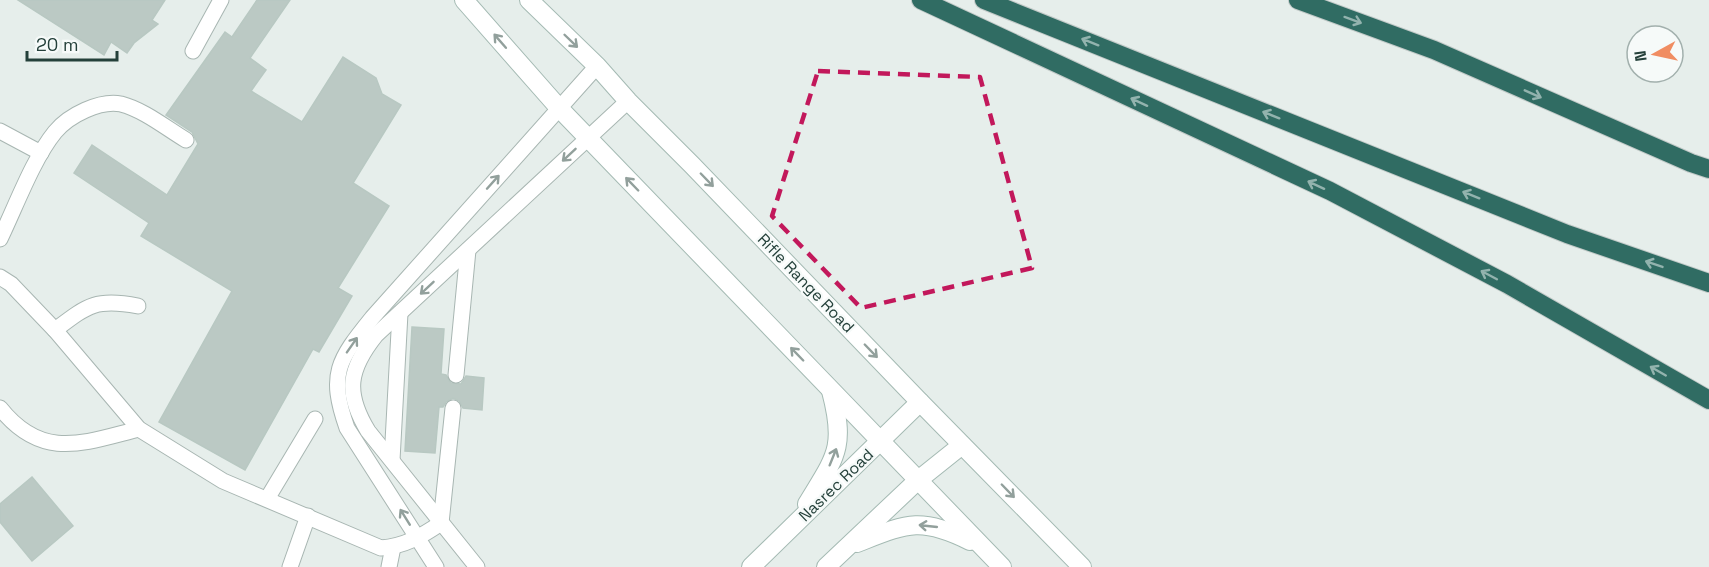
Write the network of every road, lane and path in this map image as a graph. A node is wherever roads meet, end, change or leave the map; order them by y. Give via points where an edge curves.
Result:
1 (221, 0) edge
2 (464, 0) edge
3 (529, 0) edge
4 (921, 0) edge
5 (984, 0) edge
6 (1298, 0) edge
7 (193, 51) dead end
8 (597, 66) junction
9 (628, 101) junction
10 (559, 108) junction
11 (0, 131) edge
12 (588, 138) junction
13 (186, 141) dead end
14 (41, 153) junction
15 (1709, 169) edge
16 (464, 214) junction
17 (486, 231) junction
18 (0, 239) edge
19 (468, 250) junction
20 (0, 277) edge
21 (1709, 283) edge
22 (138, 306) dead end
23 (400, 313) junction
24 (55, 330) junction
25 (456, 375) dead end
26 (831, 389) junction
27 (1709, 400) edge
28 (920, 402) junction
29 (0, 408) edge
30 (453, 408) dead end
31 (315, 419) dead end
32 (139, 429) junction
33 (882, 441) junction
34 (962, 445) junction
35 (392, 460) junction
36 (917, 481) junction
37 (267, 499) junction
38 (308, 516) junction
39 (441, 523) junction
40 (794, 526) junction
41 (418, 539) junction
42 (393, 547) junction
43 (847, 547) junction
44 (982, 547) junction
45 (290, 567) edge
46 (389, 567) edge
47 (436, 567) edge
48 (477, 567) edge
49 (752, 567) edge
50 (826, 567) edge
51 (1002, 567) edge
52 (1082, 567) edge

1 - 7 lane
10 -> 2 main road
3 -> 8 main road, Rifle Range Road
27 -> 4 highway via 1507,284 1330,191
21 -> 5 highway via 1567,234
6 -> 15 highway via 1434,50
8 - 9 main road, Rifle Range Road
8 - 10 lane
9 - 12 lane
9 -> 28 main road, Rifle Range Road
10 - 12 main road
16 -> 10 lane
11 - 14 lane
12 -> 17 lane
26 -> 12 main road
13 - 14 lane via 134,109 107,104 86,110 56,130
14 - 18 lane
16 - 17 lane
41 -> 16 lane via 347,428 337,386 339,367 372,318
17 - 19 lane
19 -> 23 lane
19 - 25 lane
20 - 24 lane
22 - 24 lane via 110,301 91,305
23 - 35 lane
23 - 35 lane via 366,347 354,370 352,384 357,413
24 - 32 lane
26 - 33 main road
40 -> 26 main road via 828,471 838,445
28 - 33 main road, Nasrec Road
28 - 34 main road, Rifle Range Road
29 - 32 lane via 40,441 85,442
30 - 39 lane
31 - 37 lane
32 - 37 lane via 223,481
33 - 36 main road
33 - 40 main road, Nasrec Road
34 - 36 main road
34 -> 52 main road, Rifle Range Road
35 - 39 lane
36 - 43 main road
36 - 44 main road
37 - 38 lane
38 - 42 lane via 370,544
38 - 45 lane
39 - 41 lane
39 - 48 lane
40 - 49 main road, Nasrec Road
41 - 42 lane
41 - 47 lane
42 - 46 lane
44 -> 43 main road via 948,530 918,525 891,530
43 - 50 main road
44 - 51 main road

